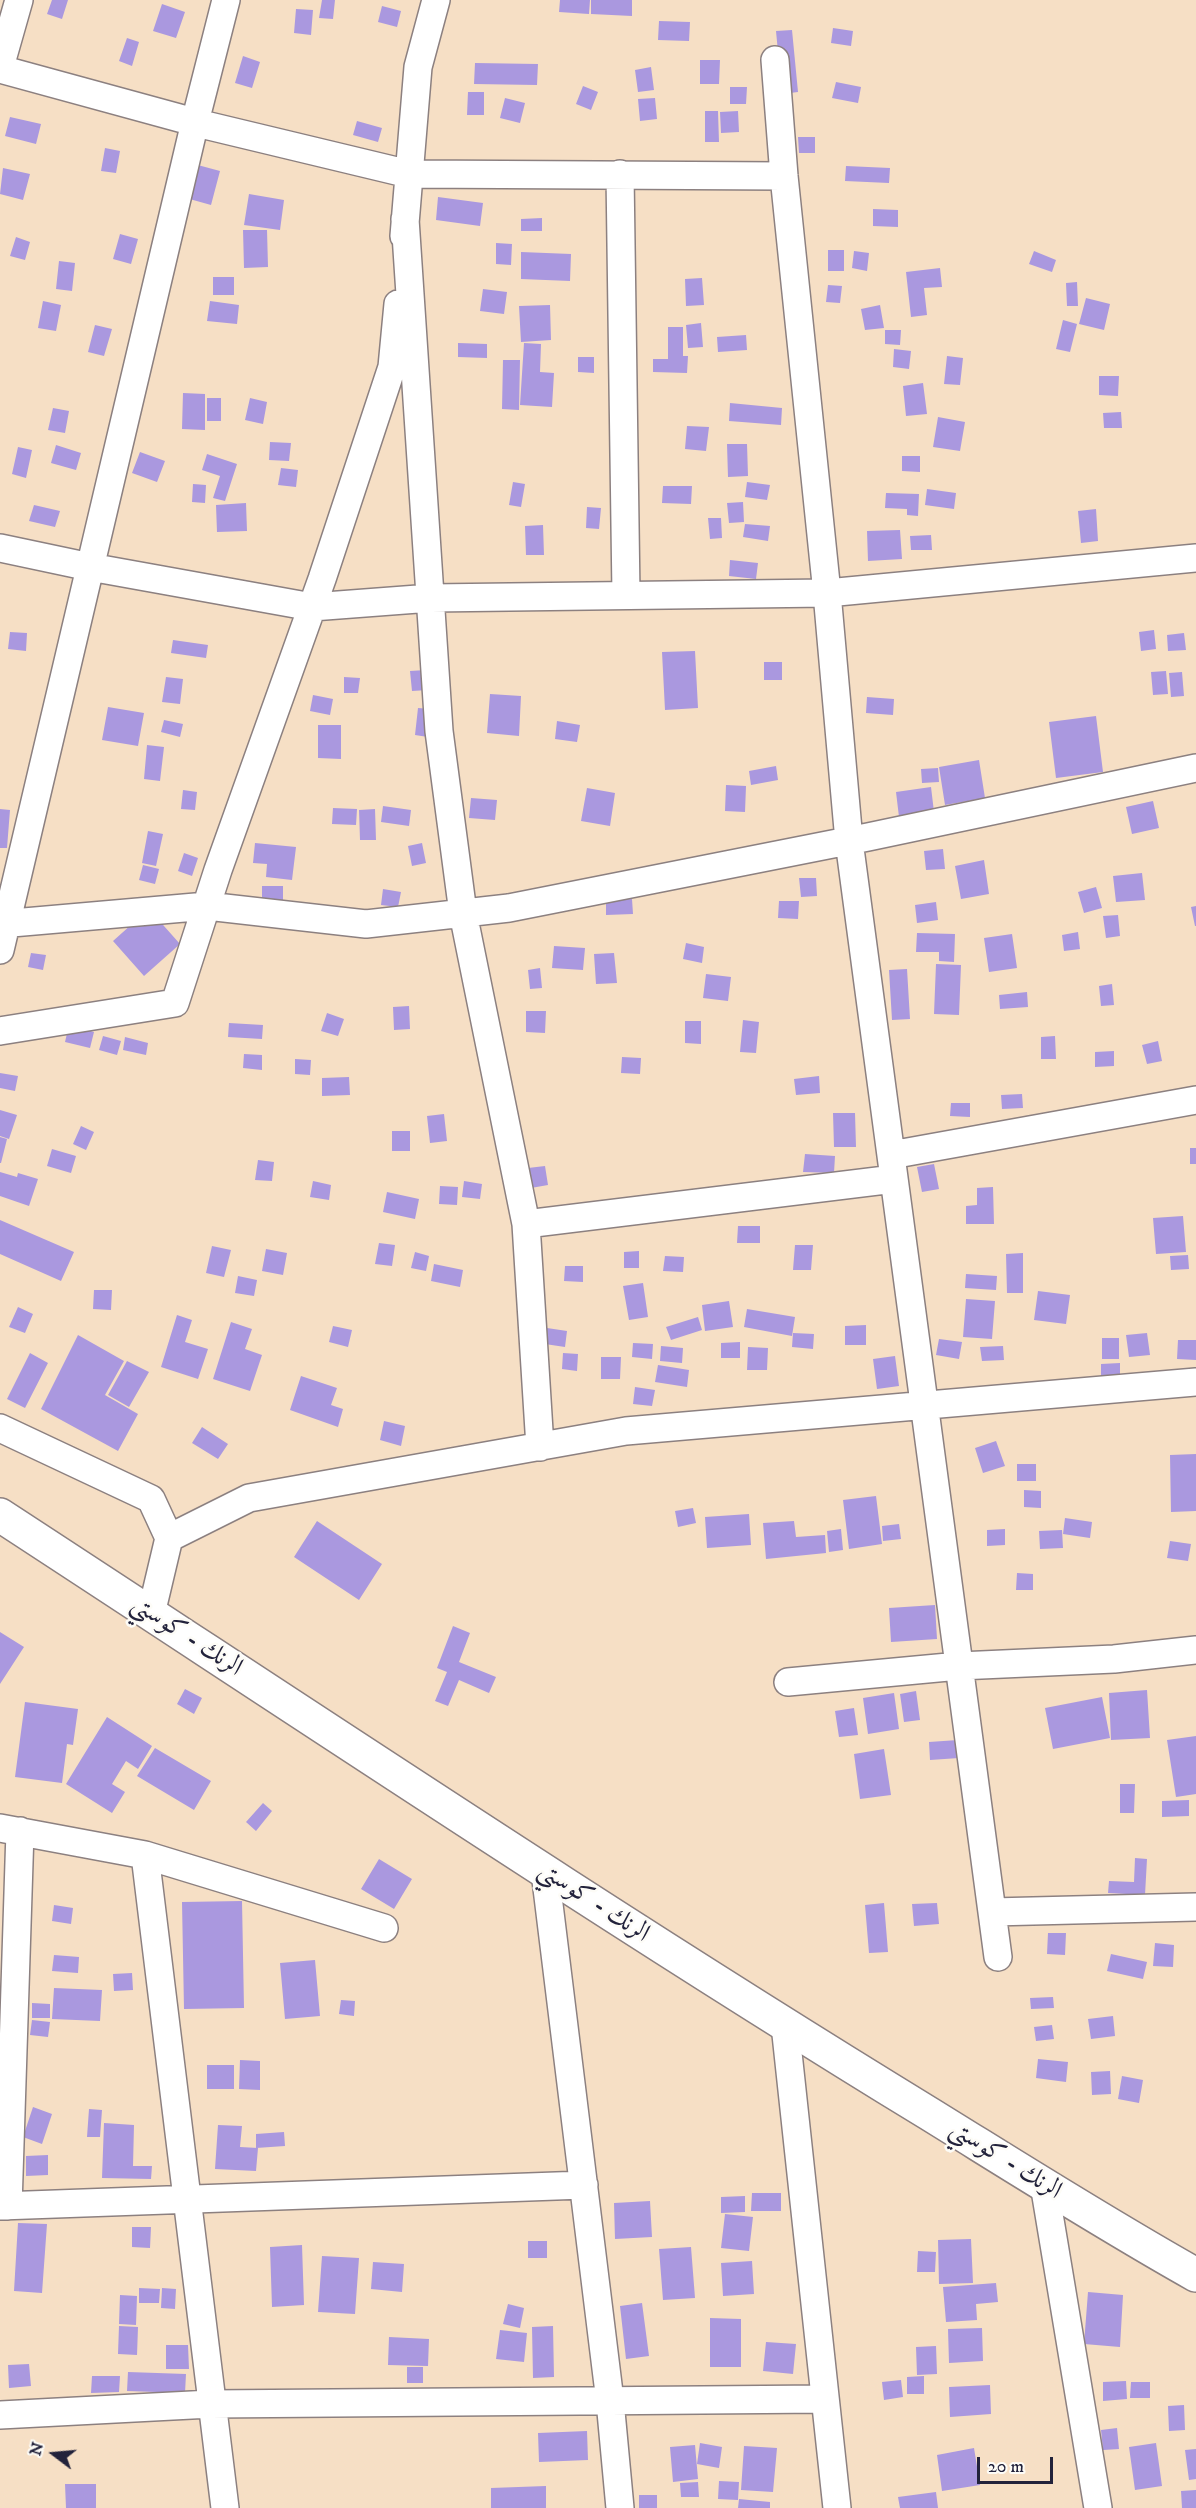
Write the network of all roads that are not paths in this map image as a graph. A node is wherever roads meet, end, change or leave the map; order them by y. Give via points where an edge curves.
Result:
1 (19, 0) edge
2 (226, 0) edge
3 (436, 0) edge
4 (775, 60) dead end
5 (0, 68) edge
6 (195, 122) junction
7 (409, 174) junction
8 (620, 174) junction
9 (784, 176) junction
10 (405, 219) junction
11 (0, 548) edge
12 (1196, 558) edge
13 (90, 567) junction
14 (827, 593) junction
15 (626, 595) junction
16 (431, 598) junction
17 (312, 606) junction
18 (1196, 768) edge
19 (849, 841) junction
20 (207, 906) junction
21 (463, 914) junction
22 (3, 924) edge
23 (0, 950) edge
24 (0, 1030) edge
25 (1196, 1100) edge
26 (892, 1167) junction
27 (526, 1224) junction
28 (1196, 1382) edge
29 (924, 1406) junction
30 (0, 1428) edge
31 (540, 1447) junction
32 (0, 1515) edge
33 (170, 1538) junction
34 (151, 1614) junction
35 (1196, 1650) edge
36 (959, 1666) junction
37 (788, 1682) dead end
38 (10, 1829) edge
39 (145, 1855) junction
40 (545, 1872) junction
41 (1196, 1907) edge
42 (992, 1912) junction
43 (384, 1928) dead end
44 (998, 1957) dead end
45 (784, 2025) junction
46 (1044, 2184) junction
47 (584, 2186) junction
48 (186, 2200) junction
49 (4, 2206) edge
50 (1196, 2275) edge
51 (825, 2398) junction
52 (610, 2401) junction
53 (211, 2404) junction
54 (0, 2415) edge
55 (225, 2508) edge
56 (620, 2508) edge
57 (837, 2508) edge
58 (1098, 2508) edge

1 - 5 street
2 - 6 street
3 - 7 street via 418,67
4 - 9 street
5 - 6 street
6 - 7 street
6 - 13 street
7 - 8 street
7 - 10 street
8 - 9 street
8 - 15 street
9 - 14 street
10 - 16 street
10 - 17 street via 392,367
11 - 13 street
12 - 14 street
13 - 17 street
13 - 22 street
14 - 15 street
14 - 19 street
15 - 16 street
16 - 17 street
16 - 21 street via 439,731
17 - 20 street
18 - 19 street
19 - 21 street
19 - 26 street
20 - 21 street via 366,924
20 - 22 street
20 - 24 street via 175,1004
21 - 27 street
22 - 23 street
25 - 26 street
26 - 27 street
26 - 29 street
27 - 31 street
28 - 29 street
29 - 31 street via 626,1431
29 - 36 street
30 - 33 street via 151,1499
31 - 33 street via 249,1498
32 - 34 main road, الرنك - كوستي
33 - 34 street
34 - 40 main road, الرنك - كوستي
35 - 36 street via 1114,1659
36 - 37 street
36 - 42 street
38 - 39 street
38 - 49 street
39 - 43 street
39 - 48 street
40 - 45 main road, الرنك - كوستي
40 - 47 street
41 - 42 street
42 - 44 street
45 - 46 main road, الرنك - كوستي
45 - 51 street
46 - 50 main road, الرنك - كوستي
46 - 58 street
47 - 48 street
47 - 52 street
48 - 49 street
48 - 53 street
51 - 52 street
51 - 57 street
52 - 53 street
52 - 56 street
53 - 54 street
53 - 55 street

